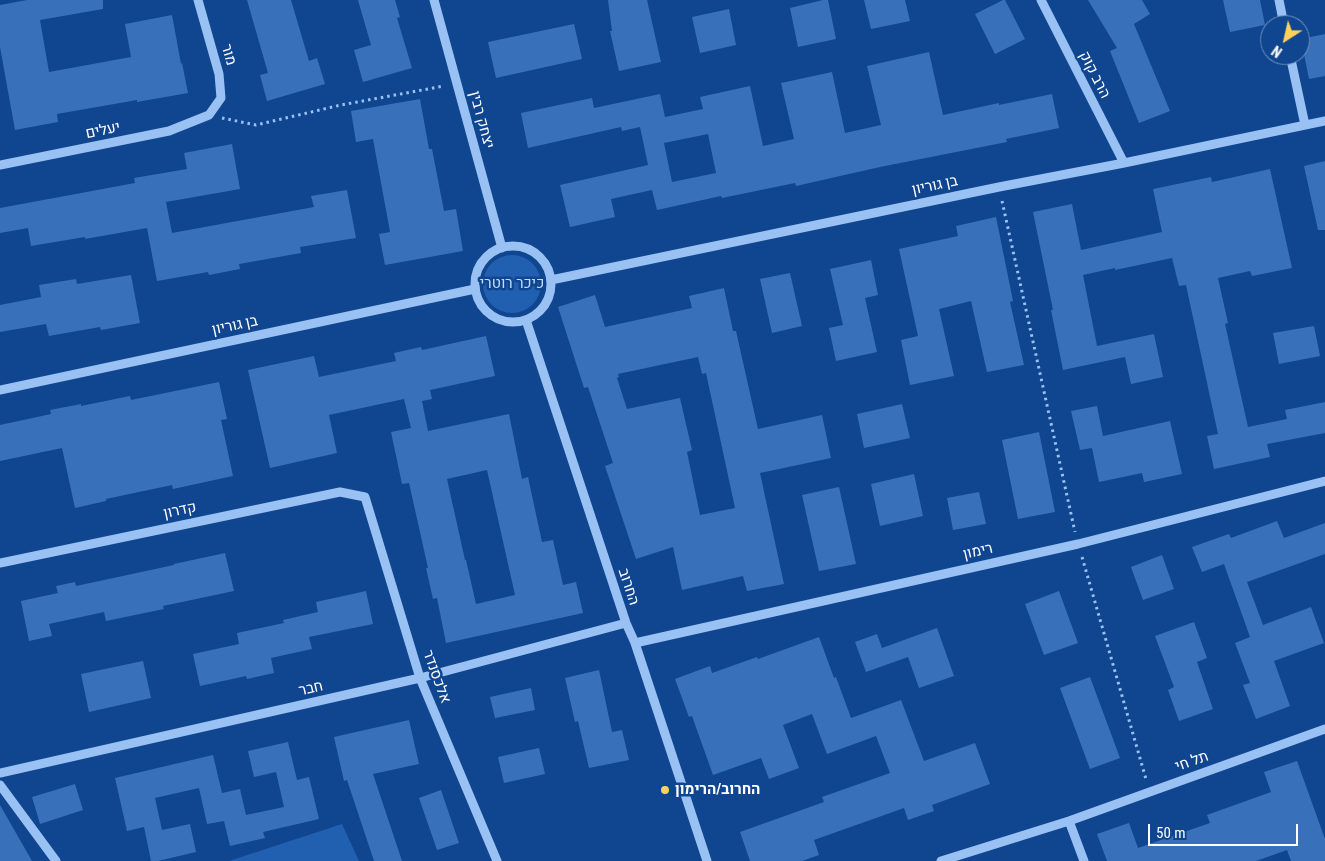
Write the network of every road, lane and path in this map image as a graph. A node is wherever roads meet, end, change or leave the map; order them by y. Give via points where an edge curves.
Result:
1 (198, 0) edge
2 (434, 0) edge
3 (1040, 0) edge
4 (1279, 0) edge
5 (1282, 15) edge
6 (1292, 65) edge
7 (457, 84) junction
8 (209, 115) junction
9 (1325, 121) edge
10 (1305, 125) junction
11 (1124, 163) junction
12 (0, 165) edge
13 (999, 187) junction
14 (502, 248) junction
15 (551, 280) junction
16 (475, 289) junction
17 (526, 320) junction
18 (0, 390) edge
19 (1325, 480) edge
20 (365, 497) joint
21 (1078, 544) junction
22 (0, 563) edge
23 (626, 623) junction
24 (636, 643) junction
25 (420, 678) junction
26 (1325, 729) edge
27 (0, 773) edge
28 (0, 785) edge
29 (1149, 792) junction
30 (1069, 821) junction
31 (56, 861) edge
32 (497, 861) edge
33 (707, 861) edge
34 (944, 861) edge
35 (1084, 861) edge

1 - 8 street, מור via 219,74 221,98
2 - 7 street, יצחק רבין
3 - 11 street, הרב קוק
4 - 5 street
6 - 10 street
7 - 8 path via 340,105 256,125
7 - 14 street, יצחק רבין
8 - 12 street, יעלים via 168,131
9 - 10 street, בן גוריון
10 - 11 street, בן גוריון
11 - 13 street, בן גוריון
13 - 15 street, בן גוריון
13 - 21 path
14 - 15 street via 515,246 539,256
14 - 16 street via 481,264
15 - 17 street via 551,290 543,308
16 - 17 street via 480,302 499,320
16 - 18 street, בן גוריון
17 - 23 street, החרוב
19 - 21 street, רימון
20 - 22 street, קדרון via 340,492
20 - 25 street, אלכסנדר
21 - 24 street, רימון
21 - 29 path
23 - 24 street, החרוב
23 - 25 street, חבר
24 - 33 street, החרוב
25 - 27 street, חבר
25 - 32 street, אלכסנדר
26 - 29 street, תל חי
28 - 31 street
29 - 30 street, תל חי
30 - 34 street, תל חי
30 - 35 street

